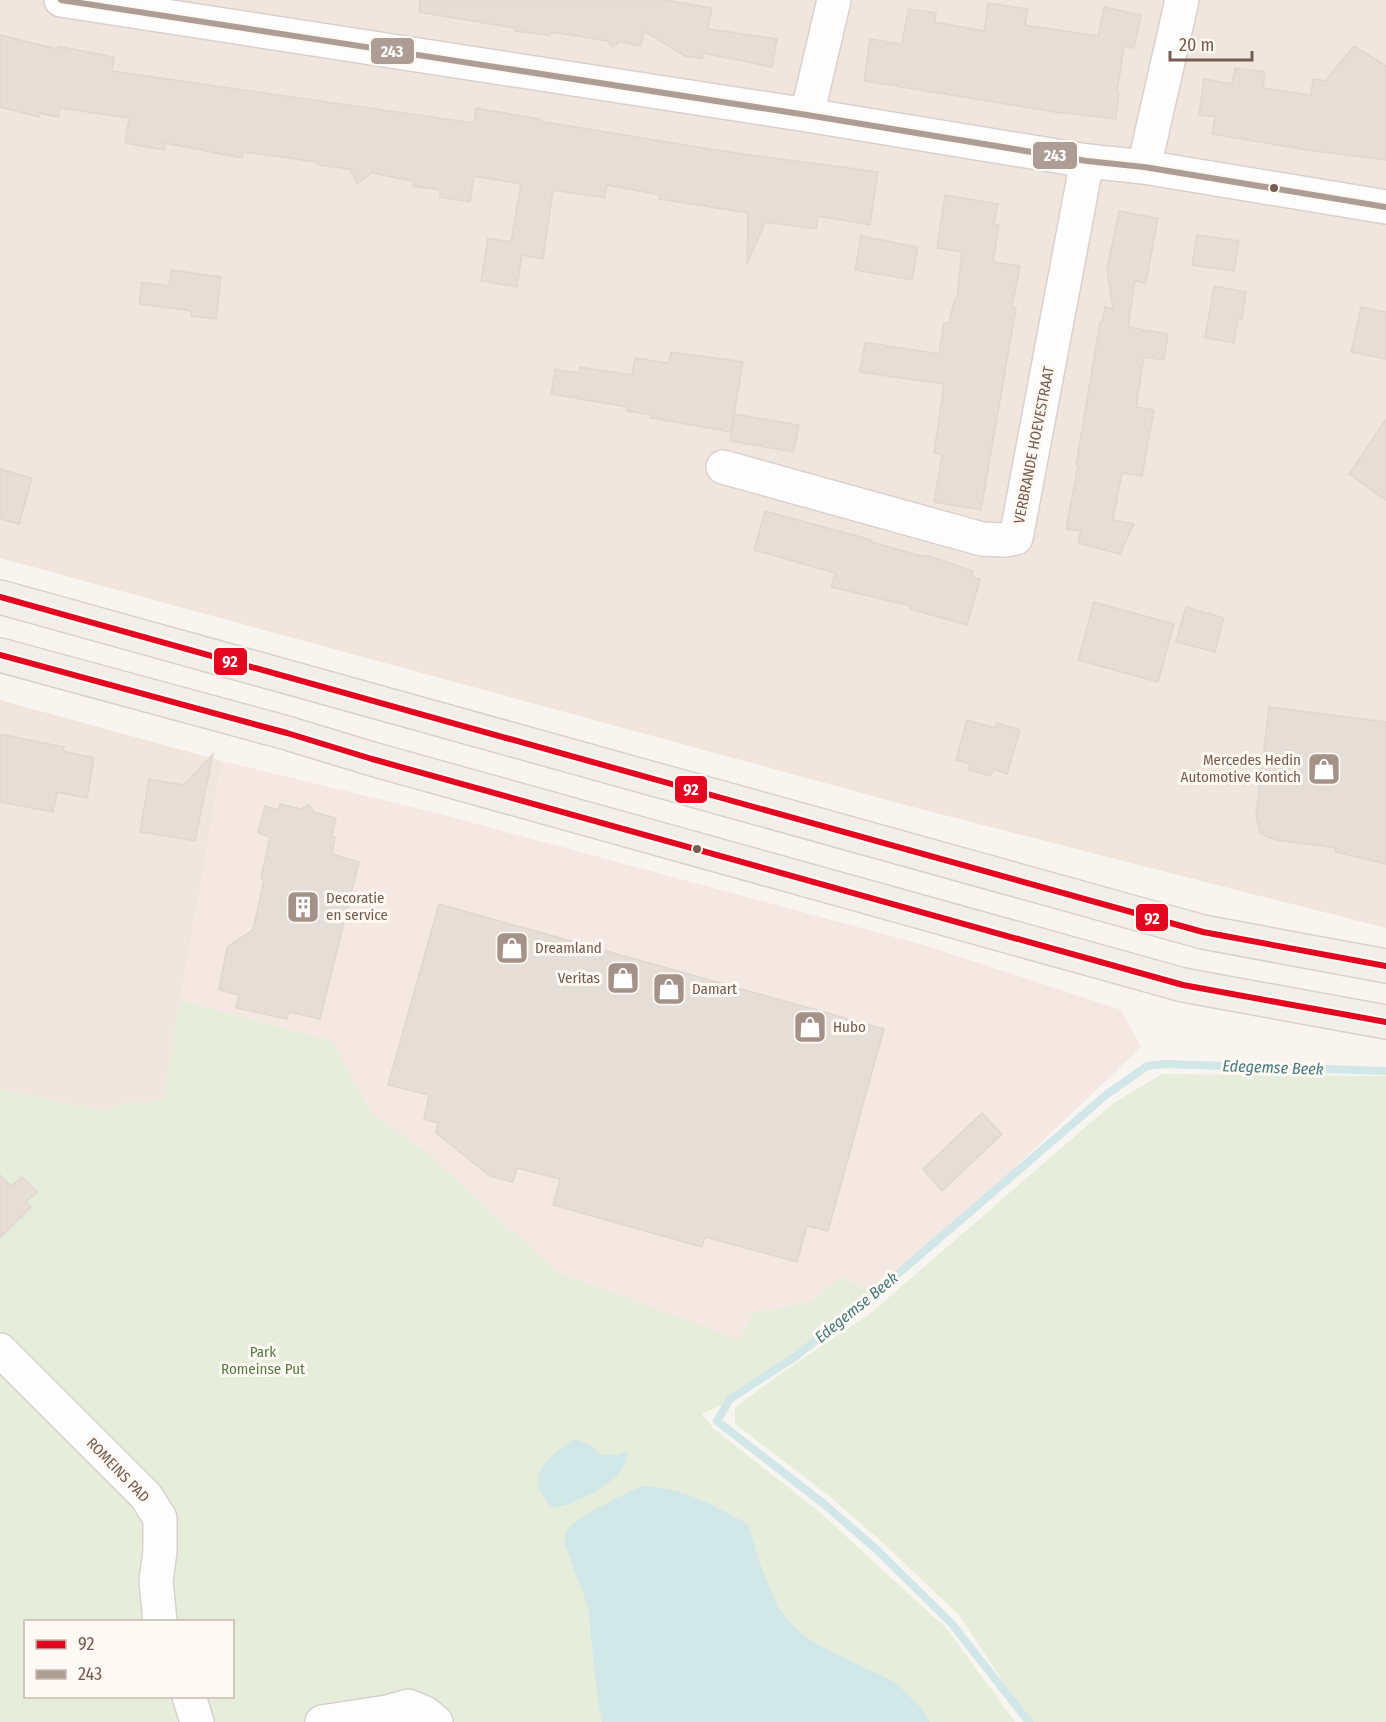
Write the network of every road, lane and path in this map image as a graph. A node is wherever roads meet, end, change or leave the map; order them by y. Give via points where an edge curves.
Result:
1 (61, 0) edge
2 (834, 0) edge
3 (1182, 0) edge
4 (807, 115) junction
5 (1087, 161) junction
6 (1144, 167) junction
7 (1386, 207) edge
8 (723, 467) dead end
9 (3, 600) edge
10 (0, 655) edge
11 (1386, 966) edge
12 (1386, 1022) edge
13 (0, 1350) edge
14 (160, 1620) edge
15 (190, 1698) edge
16 (197, 1722) edge
17 (322, 1722) edge
18 (436, 1722) edge

1 - 4 street
2 - 4 street
3 - 6 street
4 - 5 street
5 - 6 street
5 - 8 street, VERBRANDE HOEVESTRAAT via 1016,538 982,539
6 - 7 street
9 - 11 main road via 1203,932
10 - 12 main road via 1183,985
13 - 14 street, ROMEINS PAD via 146,1496 160,1518 156,1581
15 - 16 street
17 - 18 street via 408,1706

